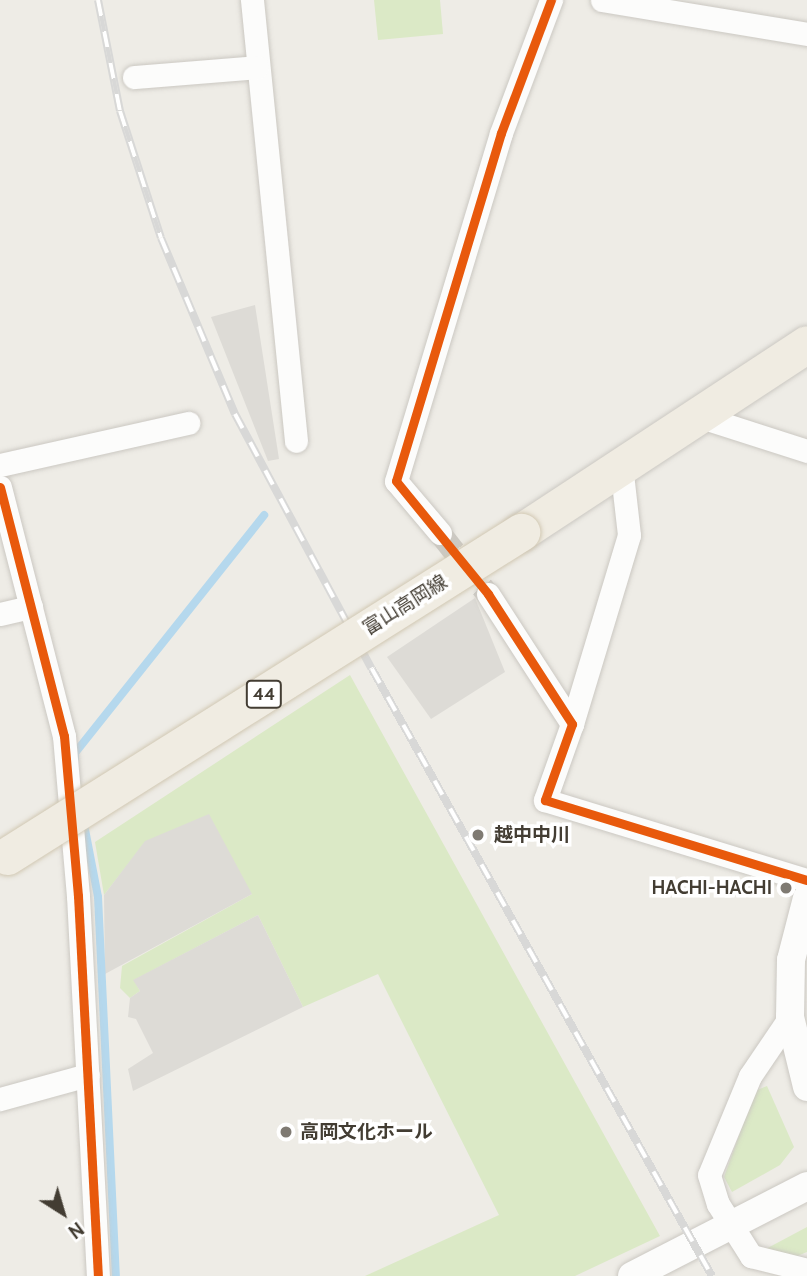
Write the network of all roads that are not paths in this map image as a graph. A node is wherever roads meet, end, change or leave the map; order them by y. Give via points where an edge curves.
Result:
1 (252, 0) edge
2 (551, 0) edge
3 (602, 0) edge
4 (807, 34) edge
5 (257, 67) junction
6 (134, 77) dead end
7 (807, 344) edge
8 (698, 416) junction
9 (188, 423) dead end
10 (296, 440) dead end
11 (807, 451) edge
12 (0, 465) edge
13 (621, 465) junction
14 (0, 487) edge
15 (440, 533) tunnel mouth
16 (488, 593) tunnel mouth
17 (31, 607) junction
18 (0, 614) edge
19 (572, 724) junction
20 (3, 858) edge
21 (807, 880) edge
22 (807, 898) edge
23 (790, 1017) junction
24 (88, 1075) junction
25 (807, 1087) edge
26 (0, 1100) edge
27 (807, 1186) edge
28 (730, 1226) junction
29 (807, 1270) edge
30 (99, 1276) edge
31 (632, 1276) edge

1 - 5 street
2 - 15 street via 501,133 396,481
3 - 4 street
5 - 6 street
5 - 10 street
7 - 8 main road, 富山高岡線 / 44
8 - 11 street
8 - 13 main road, 富山高岡線 / 44
9 - 12 street
13 - 19 street via 629,535
13 - 20 main road, 富山高岡線 / 44, bridge
14 - 17 street
16 - 19 street
17 - 18 street
17 - 24 street via 64,736
19 - 21 street via 545,800
22 - 23 street via 791,960
23 - 25 street
23 - 28 street via 750,1076 709,1175
24 - 26 street
24 - 30 street
27 - 28 street
28 - 29 street via 751,1256
28 - 31 street

